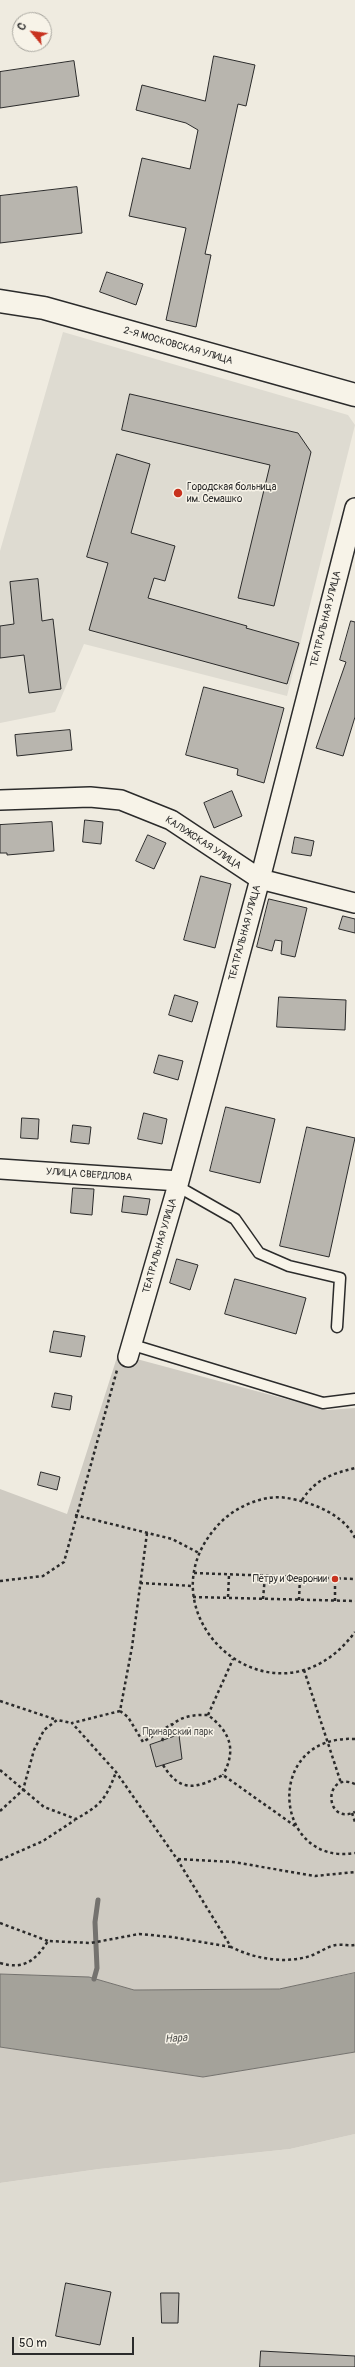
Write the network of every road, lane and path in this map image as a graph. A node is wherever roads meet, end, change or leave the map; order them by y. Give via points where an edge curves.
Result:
1 (0, 301) edge
2 (355, 395) edge
3 (355, 508) edge
4 (0, 800) edge
5 (260, 879) junction
6 (355, 903) edge
7 (0, 1169) edge
8 (178, 1183) junction
9 (337, 1328) dead end
10 (130, 1351) joint
11 (355, 1399) edge
12 (355, 1468) edge
13 (302, 1500) junction
14 (147, 1533) junction
15 (355, 1538) edge
16 (199, 1553) junction
17 (194, 1573) junction
18 (229, 1574) junction
19 (265, 1576) junction
20 (300, 1577) junction
21 (335, 1579) junction
22 (355, 1579) edge
23 (0, 1582) edge
24 (140, 1583) junction
25 (193, 1586) junction
26 (193, 1597) junction
27 (228, 1598) junction
28 (264, 1598) junction
29 (299, 1600) junction
30 (335, 1601) junction
31 (355, 1601) edge
32 (355, 1632) edge
33 (233, 1659) junction
34 (304, 1670) junction
35 (0, 1702) edge
36 (120, 1711) junction
37 (208, 1715) junction
38 (57, 1720) junction
39 (72, 1723) junction
40 (172, 1724) junction
41 (355, 1739) edge
42 (162, 1741) dead end
43 (327, 1742) junction
44 (163, 1765) dead end
45 (0, 1770) edge
46 (116, 1772) junction
47 (223, 1775) junction
48 (341, 1783) junction
49 (355, 1784) edge
50 (23, 1790) junction
51 (0, 1811) edge
52 (354, 1812) edge
53 (76, 1819) junction
54 (355, 1822) edge
55 (296, 1826) junction
56 (355, 1854) edge
57 (177, 1859) junction
58 (0, 1860) edge
59 (355, 1872) edge
60 (0, 1924) edge
61 (48, 1941) junction
62 (355, 1945) edge
63 (231, 1947) junction
64 (0, 1963) edge

1 - 2 street, 2-Я МОСКОВСКАЯ УЛИЦА via 44,308
3 - 5 street, ТЕАТРАЛЬНАЯ УЛИЦА
4 - 5 street, КАЛУЖСКАЯ УЛИЦА via 90,797 121,800 171,820
5 - 6 street, КАЛУЖСКАЯ УЛИЦА
5 - 8 street, ТЕАТРАЛЬНАЯ УЛИЦА
7 - 8 street, УЛИЦА СВЕРДЛОВА
8 - 9 lane via 235,1219 259,1253 289,1266 340,1278
8 - 10 street, ТЕАТРАЛЬНАЯ УЛИЦА
10 - 11 lane via 324,1403
12 - 13 path via 312,1486
13 - 15 path via 334,1515
13 - 16 path via 283,1497 256,1501 231,1512 211,1532
14 - 16 path via 172,1540
14 - 23 path via 75,1515 64,1562 43,1576
14 - 24 path
16 - 17 path
17 - 18 path
17 - 25 path
18 - 19 path
18 - 27 path
19 - 20 path
19 - 28 path
20 - 21 path
20 - 29 path
21 - 22 path
21 - 30 path
24 - 25 path
24 - 36 path via 127,1683
25 - 26 path
26 - 27 path
26 - 33 path via 202,1624 215,1644
27 - 28 path
28 - 29 path
29 - 30 path
30 - 31 path
32 - 34 path via 344,1647 325,1662
33 - 34 path via 255,1670 278,1674
33 - 37 path
34 - 43 path
35 - 38 path
36 - 39 path
36 - 40 path via 128,1717 143,1742
37 - 40 path via 190,1715
37 - 47 path via 218,1723 230,1745 231,1758
38 - 39 path
38 - 50 path via 44,1730 34,1750
39 - 46 path
40 - 42 path
41 - 43 path via 340,1738
43 - 48 path
43 - 55 path via 306,1754 295,1768 289,1788 289,1807
44 - 47 path via 170,1776 186,1787 201,1786
45 - 50 path
46 - 53 path via 109,1790 97,1808
46 - 57 path
47 - 55 path
48 - 49 path
48 - 52 path via 331,1795 332,1805 340,1812
50 - 51 path
50 - 53 path via 44,1807
52 - 54 path
53 - 58 path via 43,1841
55 - 56 path via 309,1841 326,1851
57 - 59 path via 233,1862 315,1876
57 - 63 path
60 - 61 path
61 - 63 path via 91,1943 139,1934
61 - 64 path via 38,1956 24,1965
62 - 63 path via 336,1945 310,1956 291,1960 270,1959

